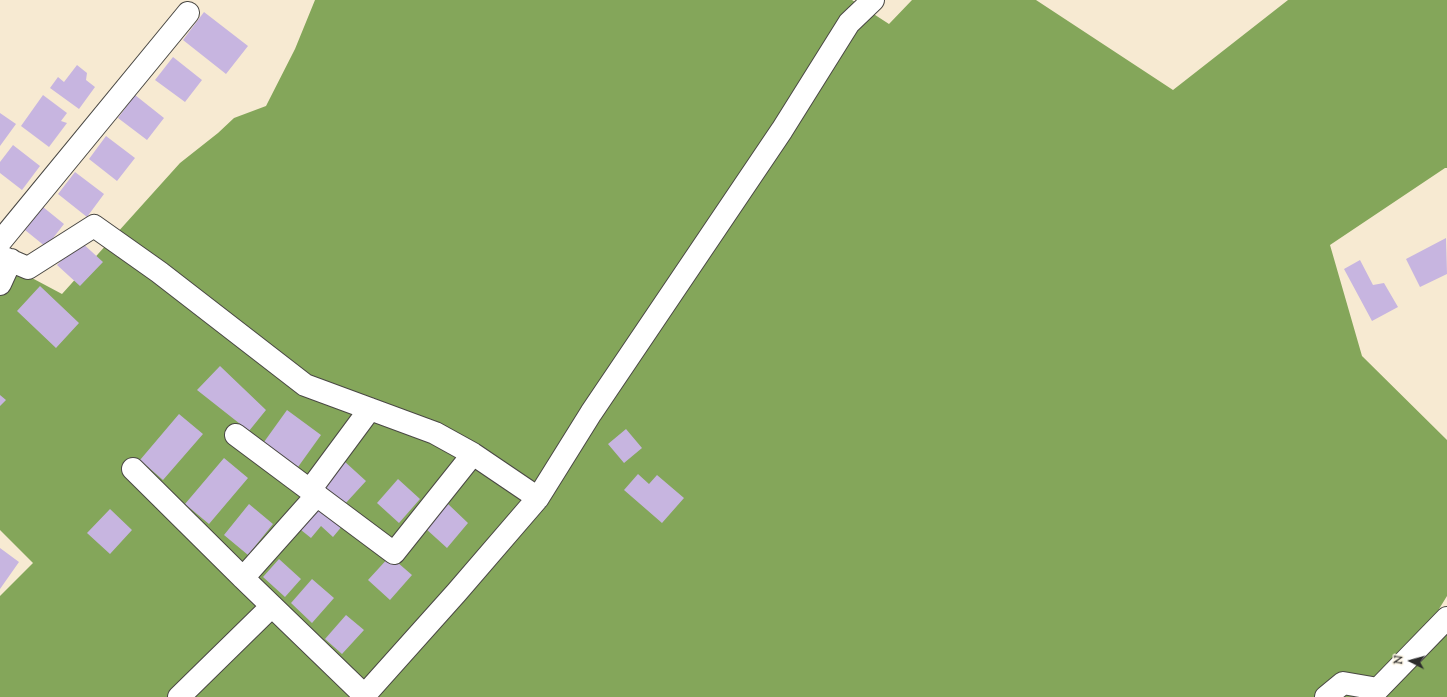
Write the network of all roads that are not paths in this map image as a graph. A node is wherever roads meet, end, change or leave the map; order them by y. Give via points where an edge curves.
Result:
1 (868, 1) edge
2 (188, 13) dead end
3 (0, 242) edge
4 (5, 258) edge
5 (0, 284) edge
6 (370, 409) junction
7 (236, 434) dead end
8 (473, 454) junction
9 (133, 469) dead end
10 (313, 493) junction
11 (538, 498) junction
12 (243, 578) junction
13 (272, 606) junction
14 (1447, 618) edge
15 (364, 696) edge
16 (179, 697) edge
17 (1326, 697) edge

1 - 11 street via 849,23 782,130 591,413
2 - 3 street
4 - 5 street
4 - 6 street via 28,268 94,226 159,272 305,385
6 - 8 street via 435,433
6 - 10 street
7 - 10 street
8 - 10 street via 394,552
8 - 11 street
9 - 12 street
10 - 12 street
11 - 15 street
12 - 13 street
13 - 15 street
13 - 16 street
14 - 17 street via 1378,689 1343,682

